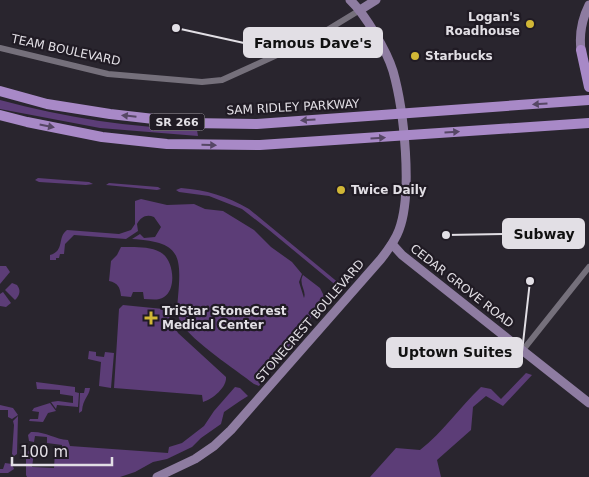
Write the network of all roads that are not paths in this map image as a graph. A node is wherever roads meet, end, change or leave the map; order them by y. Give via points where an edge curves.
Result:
1 (350, 0) edge
2 (376, 0) edge
3 (589, 5) edge
4 (360, 10) junction
5 (0, 48) edge
6 (581, 50) joint
7 (589, 87) edge
8 (0, 90) edge
9 (589, 100) edge
10 (401, 114) junction
11 (0, 115) edge
12 (589, 123) edge
13 (404, 136) junction
14 (392, 244) junction
15 (589, 267) edge
16 (523, 350) junction
17 (589, 403) edge
18 (157, 477) edge

1 - 4 street, STONECREST BOULEVARD
2 - 4 street, TEAM BOULEVARD
3 - 6 street via 584,14
4 - 5 street, TEAM BOULEVARD via 314,38 222,80 202,82 108,74
4 - 10 street, STONECREST BOULEVARD via 392,70
6 - 7 main road
10 -> 8 main road, SAM RIDLEY PARKWAY / SR 266 via 257,124 189,123 47,104
9 -> 10 main road, SAM RIDLEY PARKWAY / SR 266
10 - 13 street, STONECREST BOULEVARD
11 -> 13 main road, SR 266 via 102,137 167,144 260,145
13 -> 12 main road, SR 266
13 - 14 street, STONECREST BOULEVARD via 405,194 402,220
14 - 16 street, CEDAR GROVE ROAD
14 - 18 street, STONECREST BOULEVARD via 231,430 195,459
15 - 16 street
16 - 17 street, CEDAR GROVE ROAD

